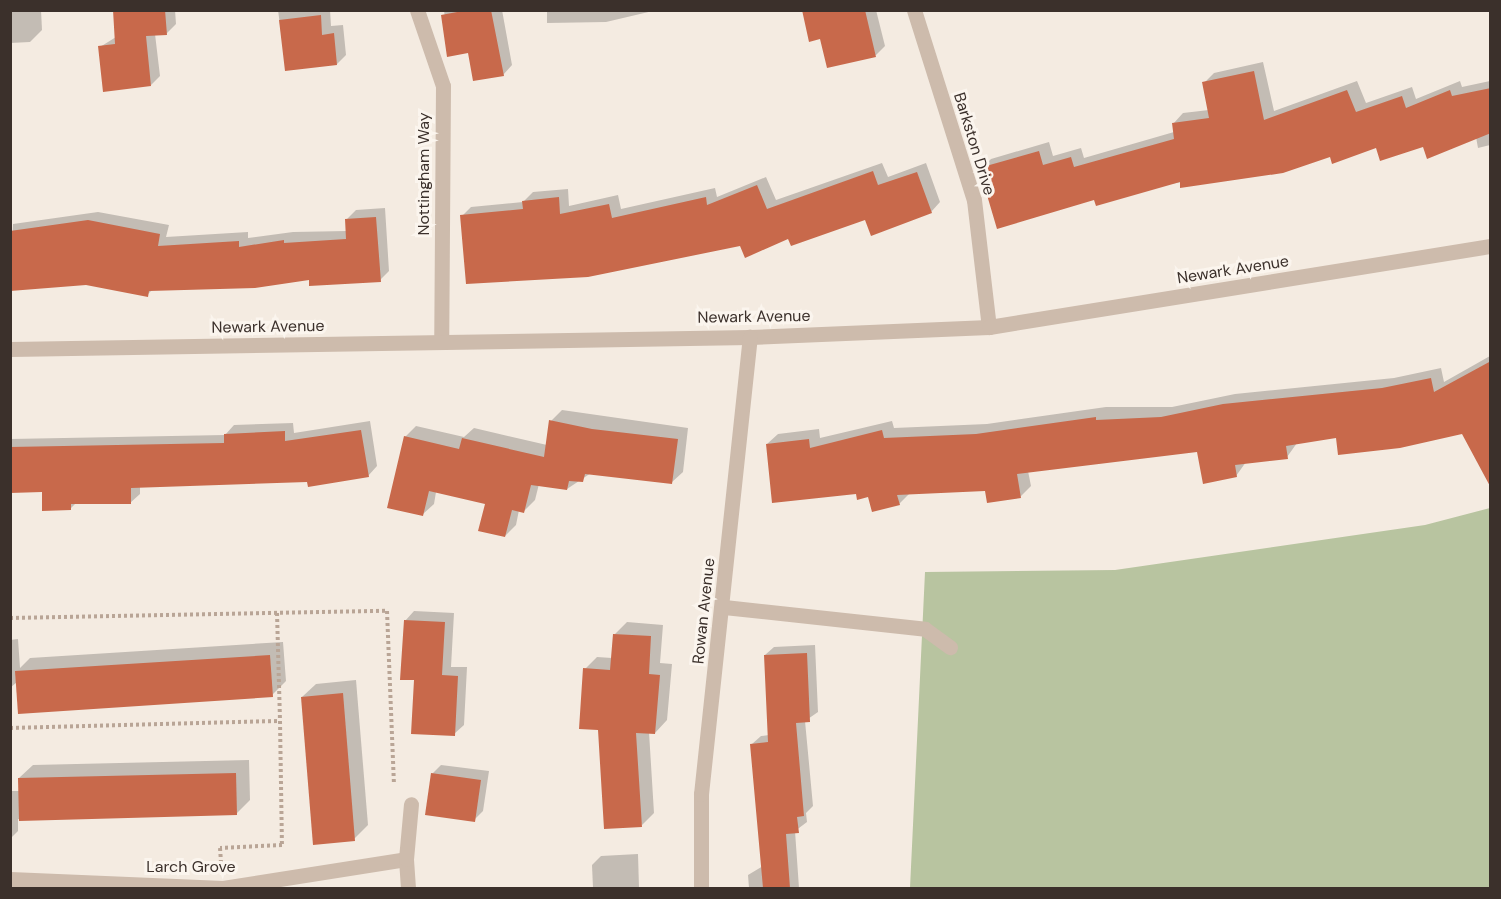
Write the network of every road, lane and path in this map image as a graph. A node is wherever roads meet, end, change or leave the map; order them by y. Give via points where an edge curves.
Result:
1 (417, 10) edge
2 (914, 10) edge
3 (1491, 246) edge
4 (989, 327) junction
5 (750, 337) junction
6 (441, 342) junction
7 (10, 349) edge
8 (724, 608) junction
9 (278, 613) junction
10 (10, 618) edge
11 (950, 647) dead end
12 (280, 721) junction
13 (10, 729) edge
14 (394, 796) dead end
15 (411, 804) dead end
16 (406, 859) junction
17 (10, 879) edge
18 (223, 888) edge
19 (408, 888) edge
20 (701, 888) edge

1 - 6 street, Nottingham Way via 443,86
2 - 4 street, Barkston Drive via 974,200
3 - 4 street, Newark Avenue
4 - 5 street, Newark Avenue
5 - 6 street, Newark Avenue
5 - 8 street, Rowan Avenue
6 - 7 street, Newark Avenue
8 - 11 street via 925,629
8 - 20 street, Rowan Avenue via 701,794
9 - 10 path
9 - 12 path
9 - 14 path via 387,611
12 - 13 path
12 - 18 path via 282,845 220,848
15 - 16 street
16 - 18 street, Larch Grove
16 - 19 street
17 - 18 street, Larch Grove

